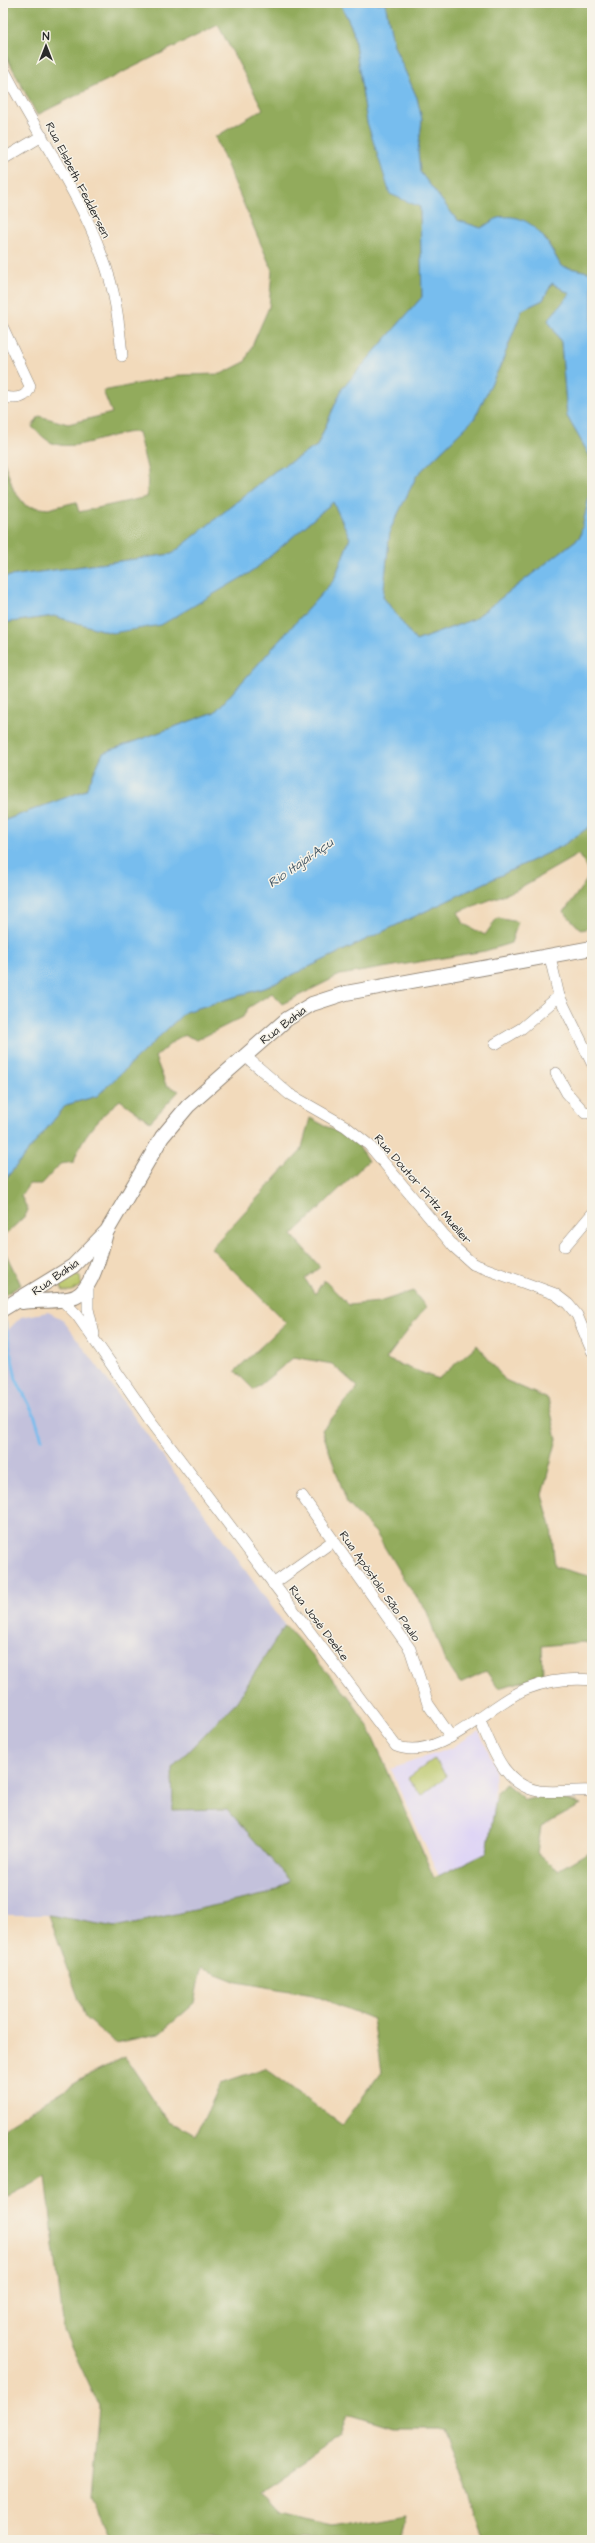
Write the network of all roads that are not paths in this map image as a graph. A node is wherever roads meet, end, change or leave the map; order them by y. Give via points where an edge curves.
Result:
1 (3, 68) edge
2 (42, 136) junction
3 (3, 159) edge
4 (3, 328) edge
5 (122, 356) dead end
6 (3, 397) edge
7 (592, 948) edge
8 (550, 957) junction
9 (559, 996) junction
10 (495, 1044) dead end
11 (244, 1055) junction
12 (592, 1064) edge
13 (556, 1073) dead end
14 (592, 1112) edge
15 (592, 1214) edge
16 (106, 1231) junction
17 (565, 1246) dead end
18 (73, 1266) junction
19 (52, 1280) junction
20 (88, 1284) junction
21 (60, 1298) junction
22 (8, 1307) edge
23 (96, 1340) junction
24 (592, 1351) edge
25 (302, 1496) dead end
26 (334, 1541) junction
27 (273, 1584) junction
28 (592, 1680) edge
29 (479, 1718) junction
30 (451, 1737) junction
31 (592, 1791) edge

1 - 2 street, Rua Elsbeth Feddersen
2 - 3 street
2 - 5 street, Rua Elsbeth Feddersen via 89,223 103,256 112,286
4 - 6 street via 30,386 28,393 23,397
7 - 8 main road, Rua Bahia
8 - 9 street
8 - 11 main road, Rua Bahia via 335,995 312,1004 287,1019
9 - 10 street via 522,1028
9 - 12 street
11 - 16 main road, Rua Bahia via 188,1106 162,1137
11 - 24 street, Rua Doutor Fritz Mueller via 289,1094 345,1126 369,1145 454,1247 473,1264 555,1294 568,1304 577,1315
13 - 14 street via 579,1108 586,1113
15 - 17 street
16 - 18 main road, Rua Bahia
16 - 20 main road, Rua Bahia
18 - 19 main road, Rua Bahia
18 - 20 main road via 84,1273
19 - 21 main road via 54,1291
19 - 22 main road, Rua Bahia
20 - 21 main road, Rua Bahia via 76,1296
20 - 23 street, Rua José Deeke via 88,1309
21 - 22 main road, Rua Bahia
21 - 23 street, Rua José Deeke
23 - 27 street, Rua José Deeke via 150,1420
25 - 26 street, Rua Apóstolo São Paulo
26 - 27 street
26 - 30 street, Rua Apóstolo São Paulo via 410,1649 428,1704
27 - 30 street, Rua José Deeke via 396,1746 408,1750 420,1749
28 - 29 street, Rua José Deeke via 566,1680 538,1685 513,1696
29 - 30 street, Rua José Deeke
29 - 31 street via 500,1764 516,1782 540,1791

